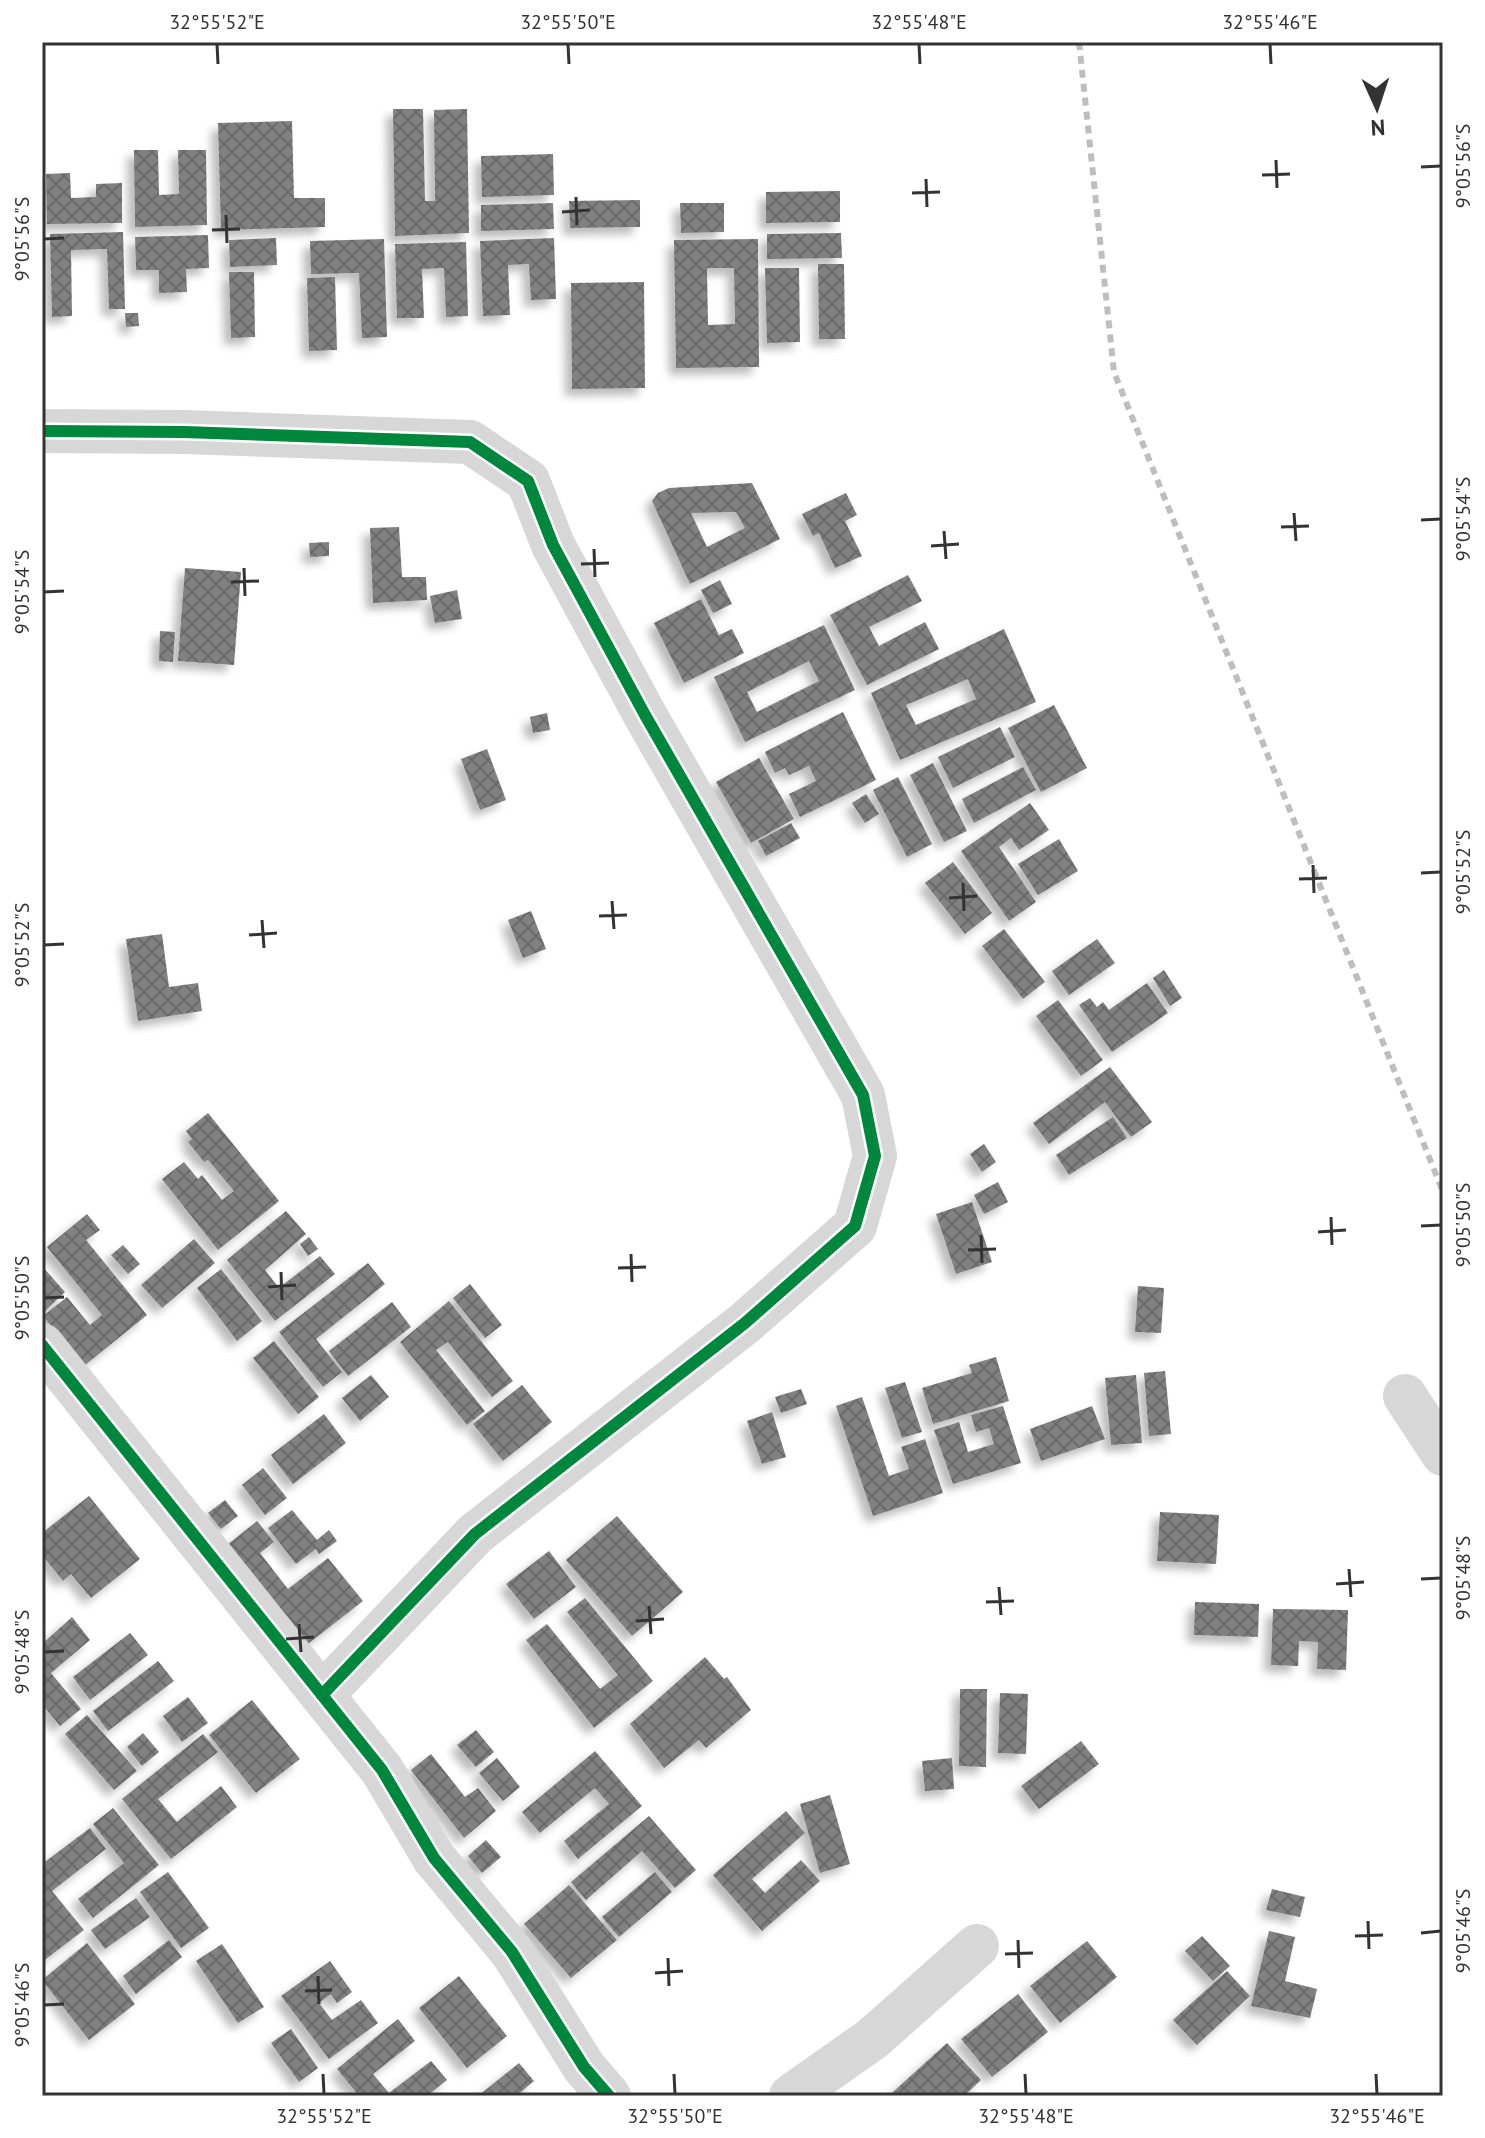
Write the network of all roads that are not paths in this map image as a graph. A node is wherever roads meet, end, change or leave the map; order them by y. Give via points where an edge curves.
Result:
1 (42, 431) edge
2 (42, 1345) edge
3 (1405, 1396) dead end
4 (1443, 1454) edge
5 (322, 1695) junction
6 (977, 1946) dead end
7 (609, 2096) edge
8 (791, 2096) edge

1 - 5 street via 470,442 528,481 553,545 645,715 863,1095 875,1156 855,1226 745,1323 475,1534
2 - 5 street
3 - 4 street
5 - 7 street via 382,1770 434,1858 512,1952 584,2067
6 - 8 street via 872,2039

